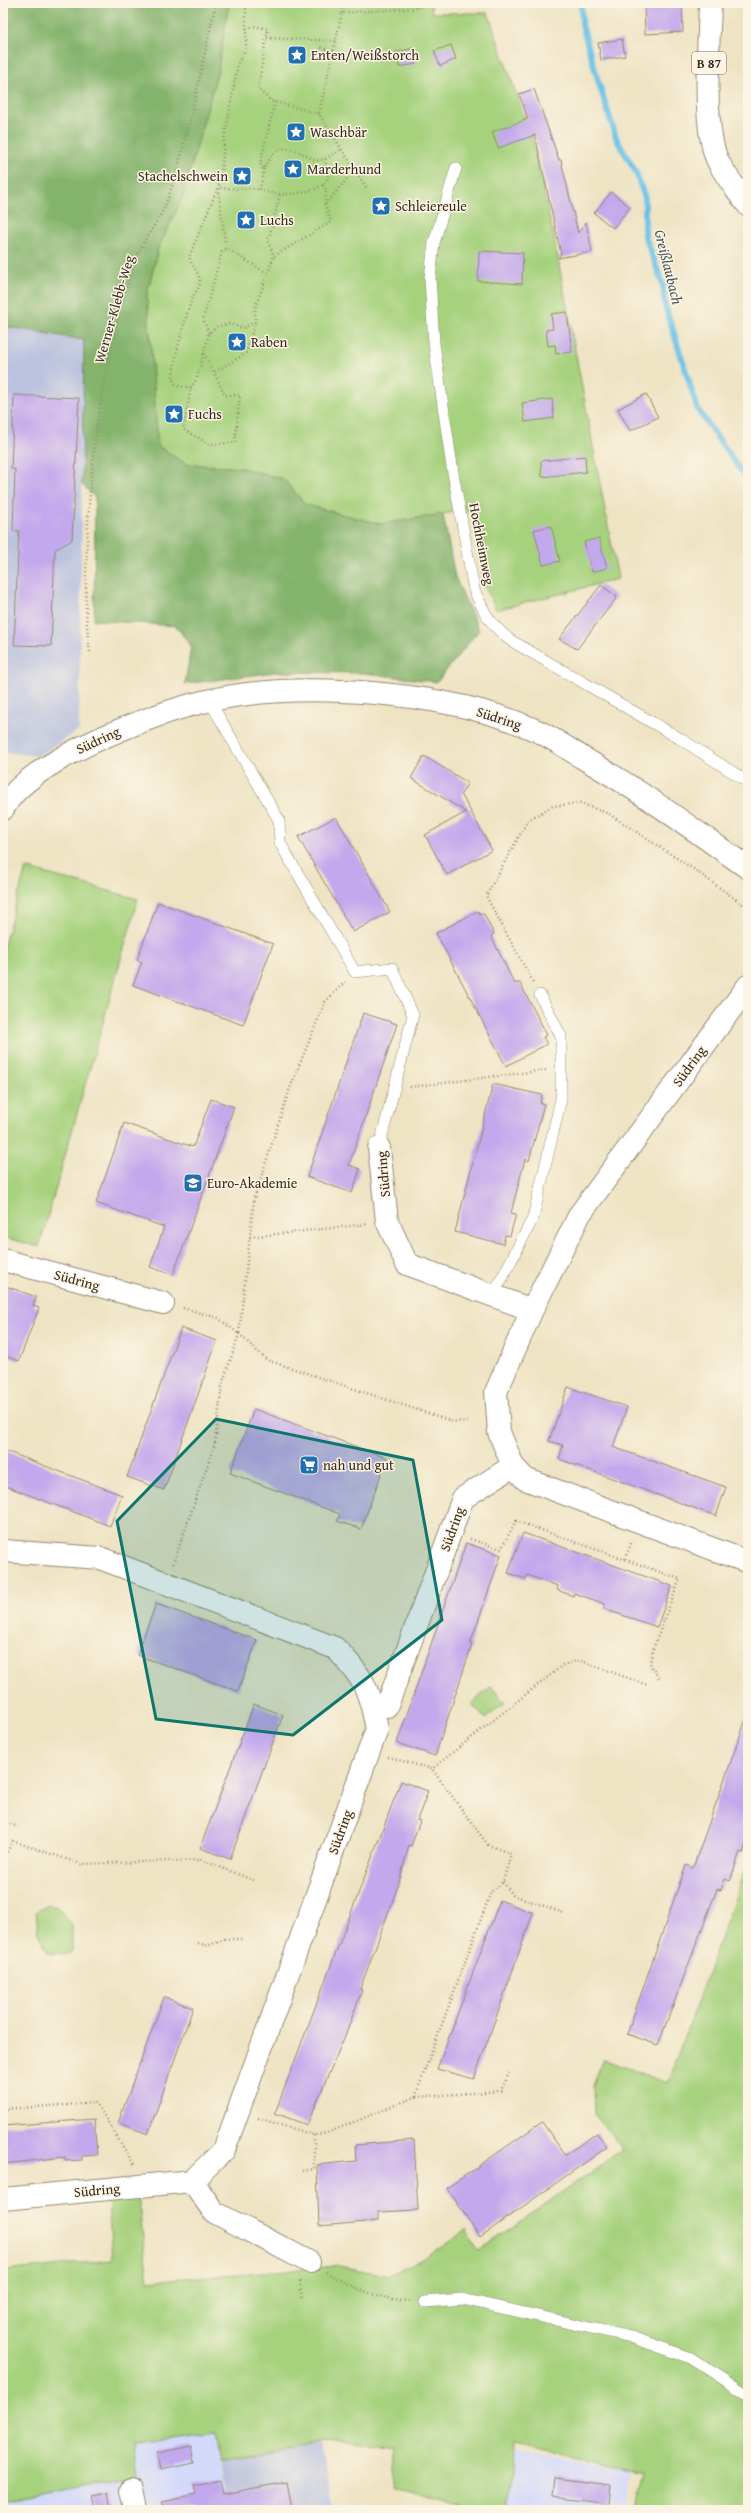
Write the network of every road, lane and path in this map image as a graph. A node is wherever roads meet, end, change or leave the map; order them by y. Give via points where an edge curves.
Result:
1 (216, 3) edge
2 (246, 3) edge
3 (343, 3) edge
4 (419, 3) edge
5 (710, 3) edge
6 (342, 13) junction
7 (246, 29) junction
8 (266, 38) junction
9 (337, 41) junction
10 (321, 48) dead end
11 (335, 51) junction
12 (275, 102) junction
13 (319, 114) junction
14 (342, 149) junction
15 (325, 159) junction
16 (456, 168) dead end
17 (264, 169) junction
18 (355, 169) junction
19 (323, 185) junction
20 (366, 187) dead end
21 (218, 188) junction
22 (260, 189) junction
23 (280, 195) junction
24 (326, 205) junction
25 (748, 205) edge
26 (226, 249) junction
27 (274, 256) junction
28 (268, 274) junction
29 (254, 322) junction
30 (209, 333) junction
31 (204, 353) junction
32 (214, 372) junction
33 (191, 387) junction
34 (90, 652) dead end
35 (209, 700) junction
36 (748, 782) edge
37 (3, 809) edge
38 (748, 868) edge
39 (748, 908) edge
40 (355, 972) junction
41 (748, 986) edge
42 (540, 995) joint
43 (562, 1068) junction
44 (394, 1090) junction
45 (379, 1148) joint
46 (387, 1221) junction
47 (250, 1237) junction
48 (3, 1260) edge
49 (494, 1294) junction
50 (163, 1303) joint
51 (532, 1310) junction
52 (239, 1334) junction
53 (468, 1422) dead end
54 (513, 1466) junction
55 (451, 1532) junction
56 (3, 1551) edge
57 (748, 1562) edge
58 (167, 1584) junction
59 (659, 1678) dead end
60 (647, 1685) dead end
61 (387, 1706) dead end
62 (369, 1752) junction
63 (432, 1769) junction
64 (3, 1821) edge
65 (18, 1827) dead end
66 (3, 1859) edge
67 (256, 1881) dead end
68 (503, 1882) junction
69 (564, 1913) dead end
70 (243, 1939) dead end
71 (198, 1944) dead end
72 (509, 2073) dead end
73 (415, 2097) junction
74 (3, 2109) edge
75 (238, 2112) junction
76 (314, 2134) junction
77 (303, 2170) dead end
78 (192, 2181) junction
79 (147, 2186) junction
80 (3, 2199) edge
81 (309, 2262) joint
82 (425, 2302) joint
83 (748, 2395) edge

1 - 34 path, Werner-Klebb-Weg via 196,96 169,197 136,260 107,366 92,463 86,570 86,627
2 - 7 path
3 - 6 path
4 - 6 path via 419,8
5 - 25 street, B 87 via 711,141 723,172
6 - 9 path
7 - 8 path via 253,26 268,29
7 - 21 path via 246,49 238,63
8 - 9 path
8 - 12 path via 258,89
9 - 11 path
10 - 11 path
11 - 13 path
12 - 13 path
12 - 17 path via 260,164
13 - 14 path
14 - 15 path
14 - 18 path
15 - 17 path via 315,160 291,147 281,148 269,159
15 - 19 path via 328,177
16 - 36 lane, Hochheimweg via 434,243 430,278 434,344 452,467 474,590 482,608 491,624 510,640 679,738
17 - 22 path
18 - 20 path
18 - 24 path
19 - 23 path via 293,195
19 - 24 path via 326,190
21 - 22 path
21 - 26 path
21 - 33 path via 189,258 200,284 192,299 177,344 174,382 179,386
22 - 23 path via 266,193
23 - 27 path via 268,241
24 - 27 path via 330,222
26 - 28 path
26 - 30 path via 222,252 203,320
27 - 28 path
28 - 29 path
29 - 30 path via 243,328 229,324 216,327
29 - 32 path via 246,353
30 - 31 path
31 - 32 path
31 - 33 path via 197,378
32 - 33 path via 225,395 240,395 235,443 209,444 182,429
35 - 37 street, Südring via 161,714 78,749 43,769 8,800
35 - 38 street, Südring via 304,690 416,698 465,707 534,729 635,788
35 - 40 lane via 279,820 280,843
39 - 42 path via 609,814 580,803 553,806 528,820 486,896
40 - 44 lane, Südring via 392,968 413,1015
40 - 47 path via 325,1002 293,1081 254,1199
41 - 51 street, Südring via 580,1214
42 - 43 lane via 561,1036
43 - 44 path
43 - 49 lane via 561,1099 534,1218
44 - 45 lane, Südring
45 - 46 street, Südring
46 - 47 path
46 - 49 street, Südring via 407,1264
47 - 52 path
48 - 50 street, Südring
49 - 51 street, Südring
50 - 52 path via 218,1318
51 - 54 street, Südring via 496,1392 499,1432
52 - 53 path via 267,1360 451,1421
52 - 58 path via 222,1384 215,1444
54 - 55 street, Südring via 463,1498
54 - 57 street, Südring via 524,1480
55 - 59 path via 501,1549 516,1521 680,1579 650,1665
55 - 61 street, Südring
56 - 58 street, Südring via 100,1558
58 - 62 street, Südring via 336,1648 358,1671 371,1699 377,1729
60 - 63 path via 579,1660 563,1665
62 - 63 path
62 - 75 street, Südring
63 - 68 path via 488,1845 511,1854
64 - 65 path
66 - 67 path via 13,1841 81,1864 200,1860
68 - 69 path via 513,1895
68 - 73 path via 491,1892
70 - 71 path via 225,1939 208,1946
72 - 73 path via 501,2091
73 - 76 path via 327,2133
74 - 79 path via 96,2103
75 - 76 path
75 - 78 street, Südring via 224,2150
76 - 77 path via 314,2169
78 - 79 street, Südring
78 - 81 street via 214,2212
79 - 80 street, Südring
81 - 82 path via 354,2288 389,2299
82 - 83 lane via 462,2298 631,2336 691,2358

